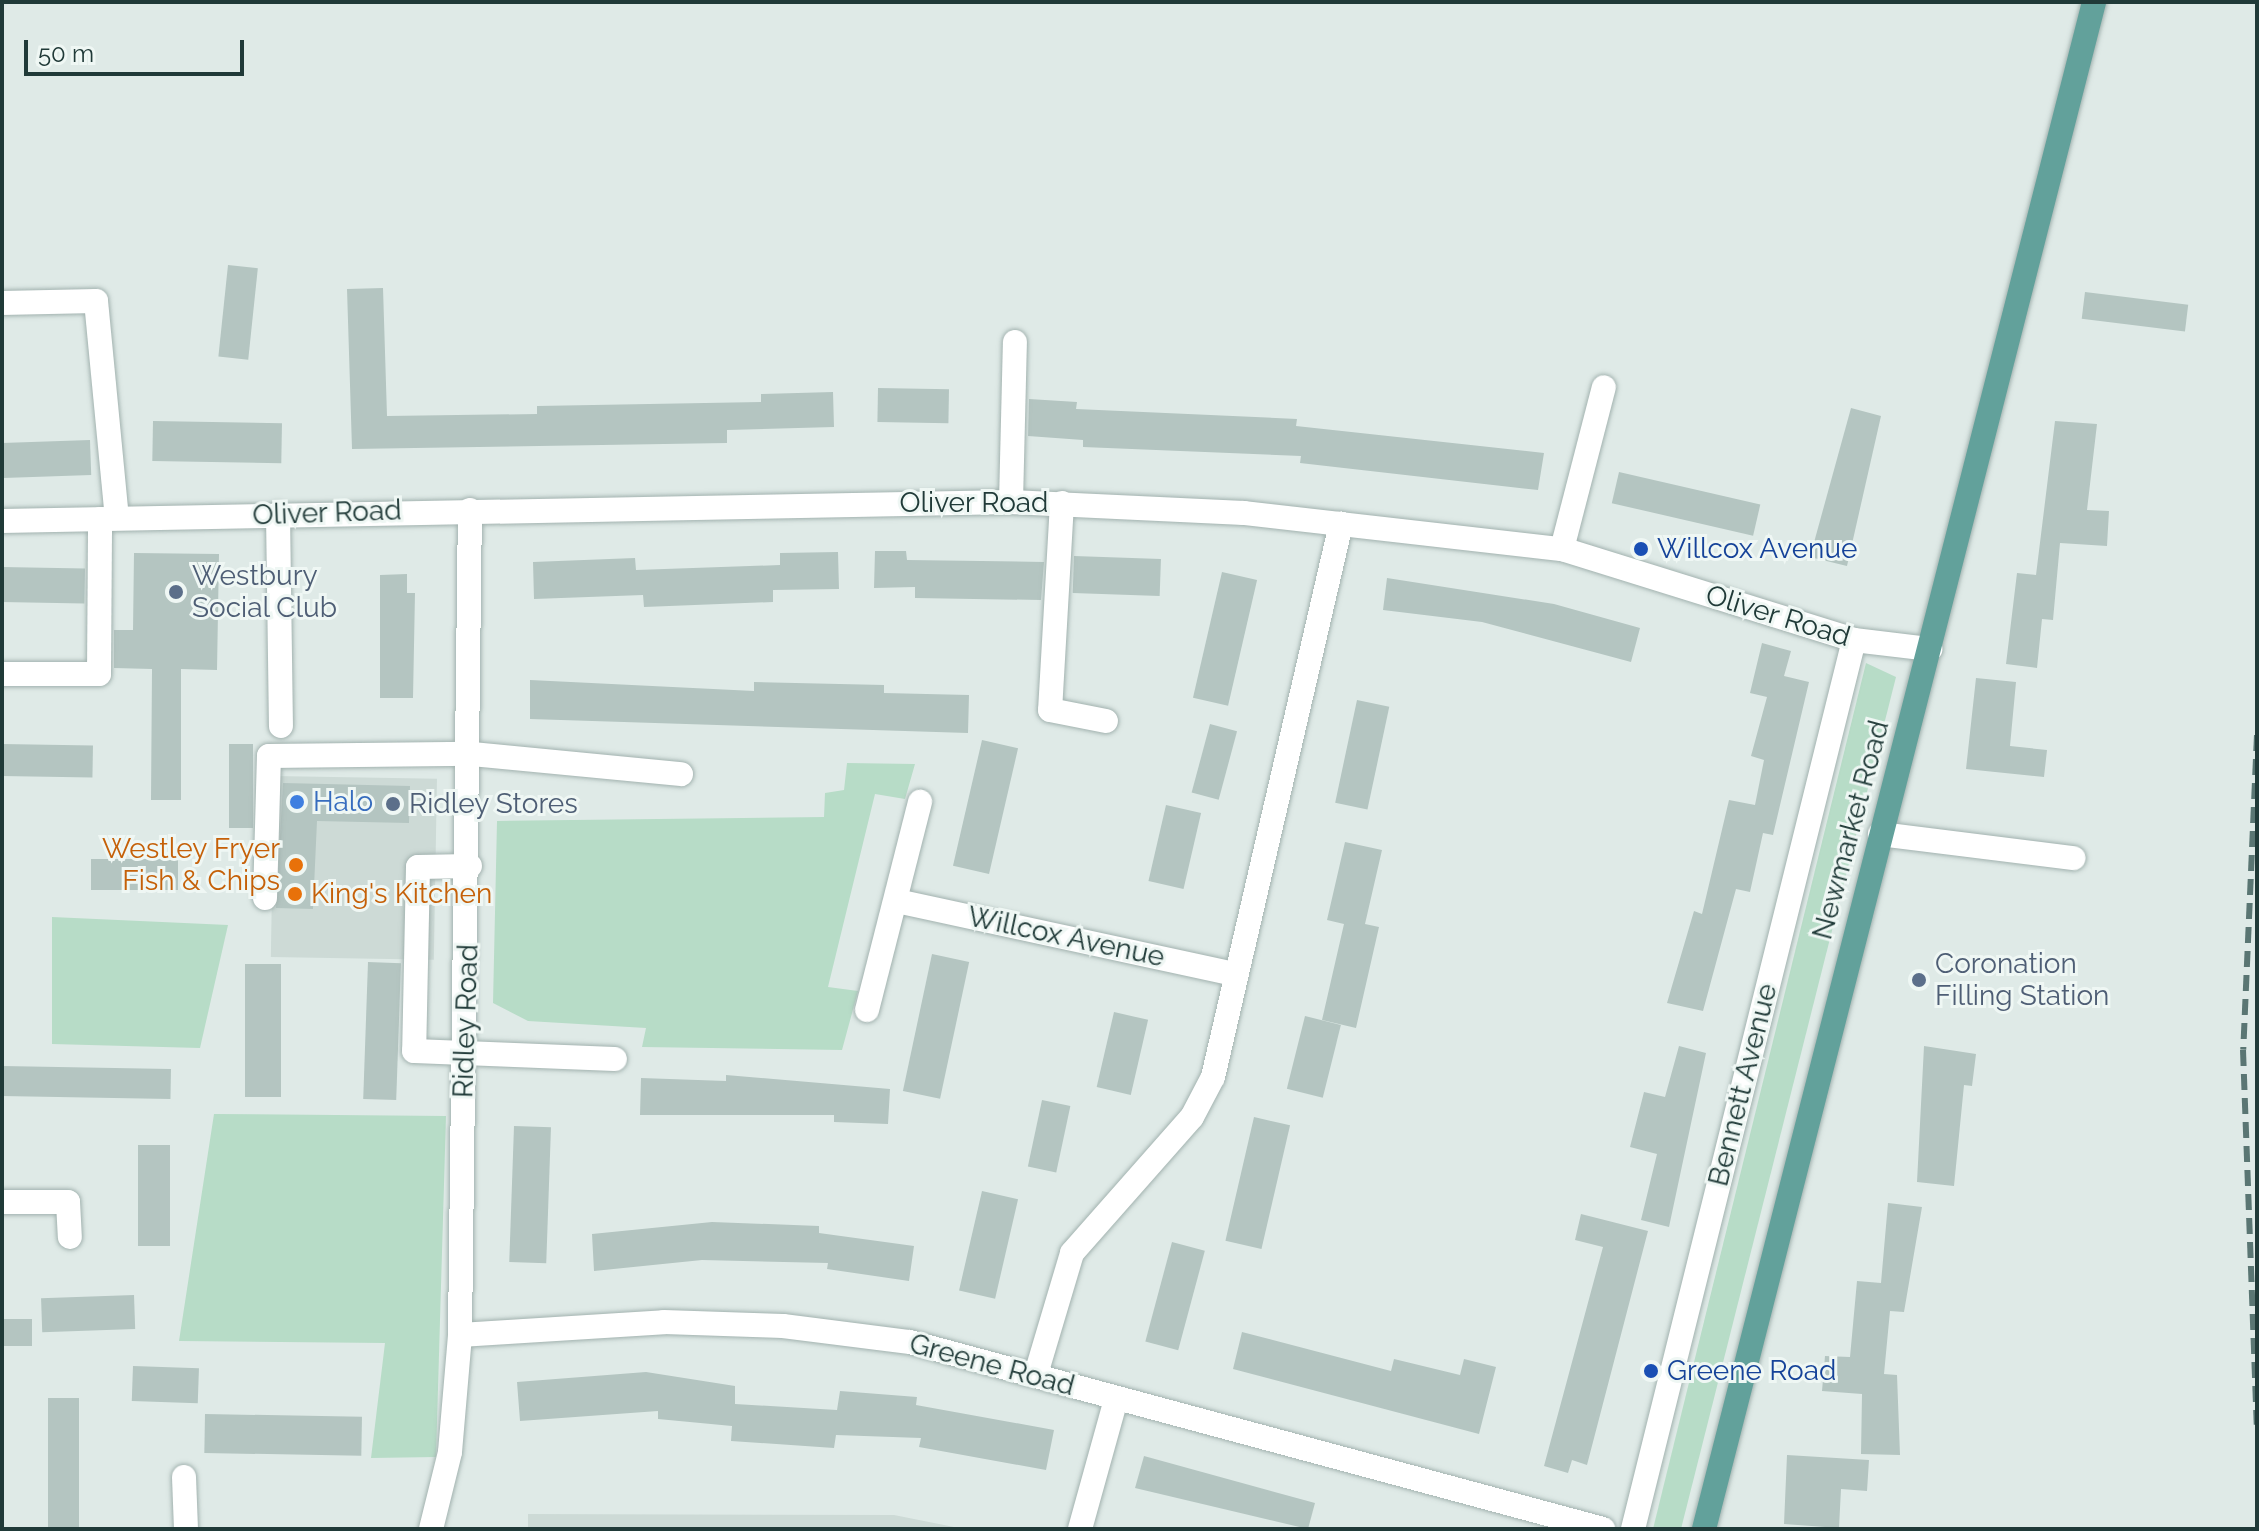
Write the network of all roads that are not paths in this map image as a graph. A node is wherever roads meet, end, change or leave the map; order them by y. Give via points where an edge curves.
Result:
1 (2094, 2) edge
2 (2, 303) edge
3 (1015, 342) dead end
4 (1604, 387) dead end
5 (1011, 502) junction
6 (1062, 503) junction
7 (470, 510) junction
8 (278, 514) junction
9 (109, 518) junction
10 (2, 521) edge
11 (1341, 524) junction
12 (1562, 549) junction
13 (1854, 640) junction
14 (1930, 649) junction
15 (2, 674) edge
16 (1106, 721) dead end
17 (281, 726) dead end
18 (472, 754) junction
19 (681, 774) dead end
20 (920, 802) dead end
21 (1880, 834) junction
22 (2074, 858) dead end
23 (470, 866) junction
24 (265, 898) dead end
25 (897, 901) junction
26 (1235, 974) junction
27 (867, 1010) dead end
28 (467, 1054) junction
29 (615, 1059) dead end
30 (2, 1202) edge
31 (70, 1237) dead end
32 (460, 1335) junction
33 (1036, 1374) junction
34 (1116, 1399) junction
35 (184, 1477) dead end
36 (186, 1529) edge
37 (431, 1529) edge
38 (1080, 1529) edge
39 (1603, 1529) edge
40 (1633, 1529) edge
41 (1704, 1529) edge

1 - 14 main road, Newmarket Road
2 - 9 street via 96,301
3 - 5 street
4 - 12 street
5 - 6 street, Oliver Road
5 - 7 street, Oliver Road
6 - 11 street, Oliver Road
6 - 16 street via 1050,710
7 - 8 street, Oliver Road
7 - 18 street, Ridley Road
8 - 9 street, Oliver Road
8 - 17 street
9 - 10 street, Oliver Road
9 - 15 street via 99,674
11 - 12 street, Oliver Road
11 - 26 street
12 - 13 street, Oliver Road
13 - 14 street, Oliver Road
13 - 40 street, Bennett Avenue
14 - 21 main road, Newmarket Road
18 - 19 street
18 - 23 street, Ridley Road
18 - 24 street via 269,756
20 - 25 street
21 - 22 street
21 - 41 main road, Newmarket Road
23 - 28 street, Ridley Road
23 - 28 street via 418,867 414,1051
25 - 26 street, Willcox Avenue
25 - 27 street
26 - 33 street via 1213,1077 1192,1117 1072,1253
28 - 29 street
28 - 32 street, Ridley Road
30 - 31 street via 68,1202
32 - 33 street, Greene Road via 664,1322 783,1326 910,1342
32 - 37 street, Ridley Road via 450,1452
33 - 34 street, Greene Road
34 - 38 street
34 - 39 street, Greene Road
35 - 36 street

